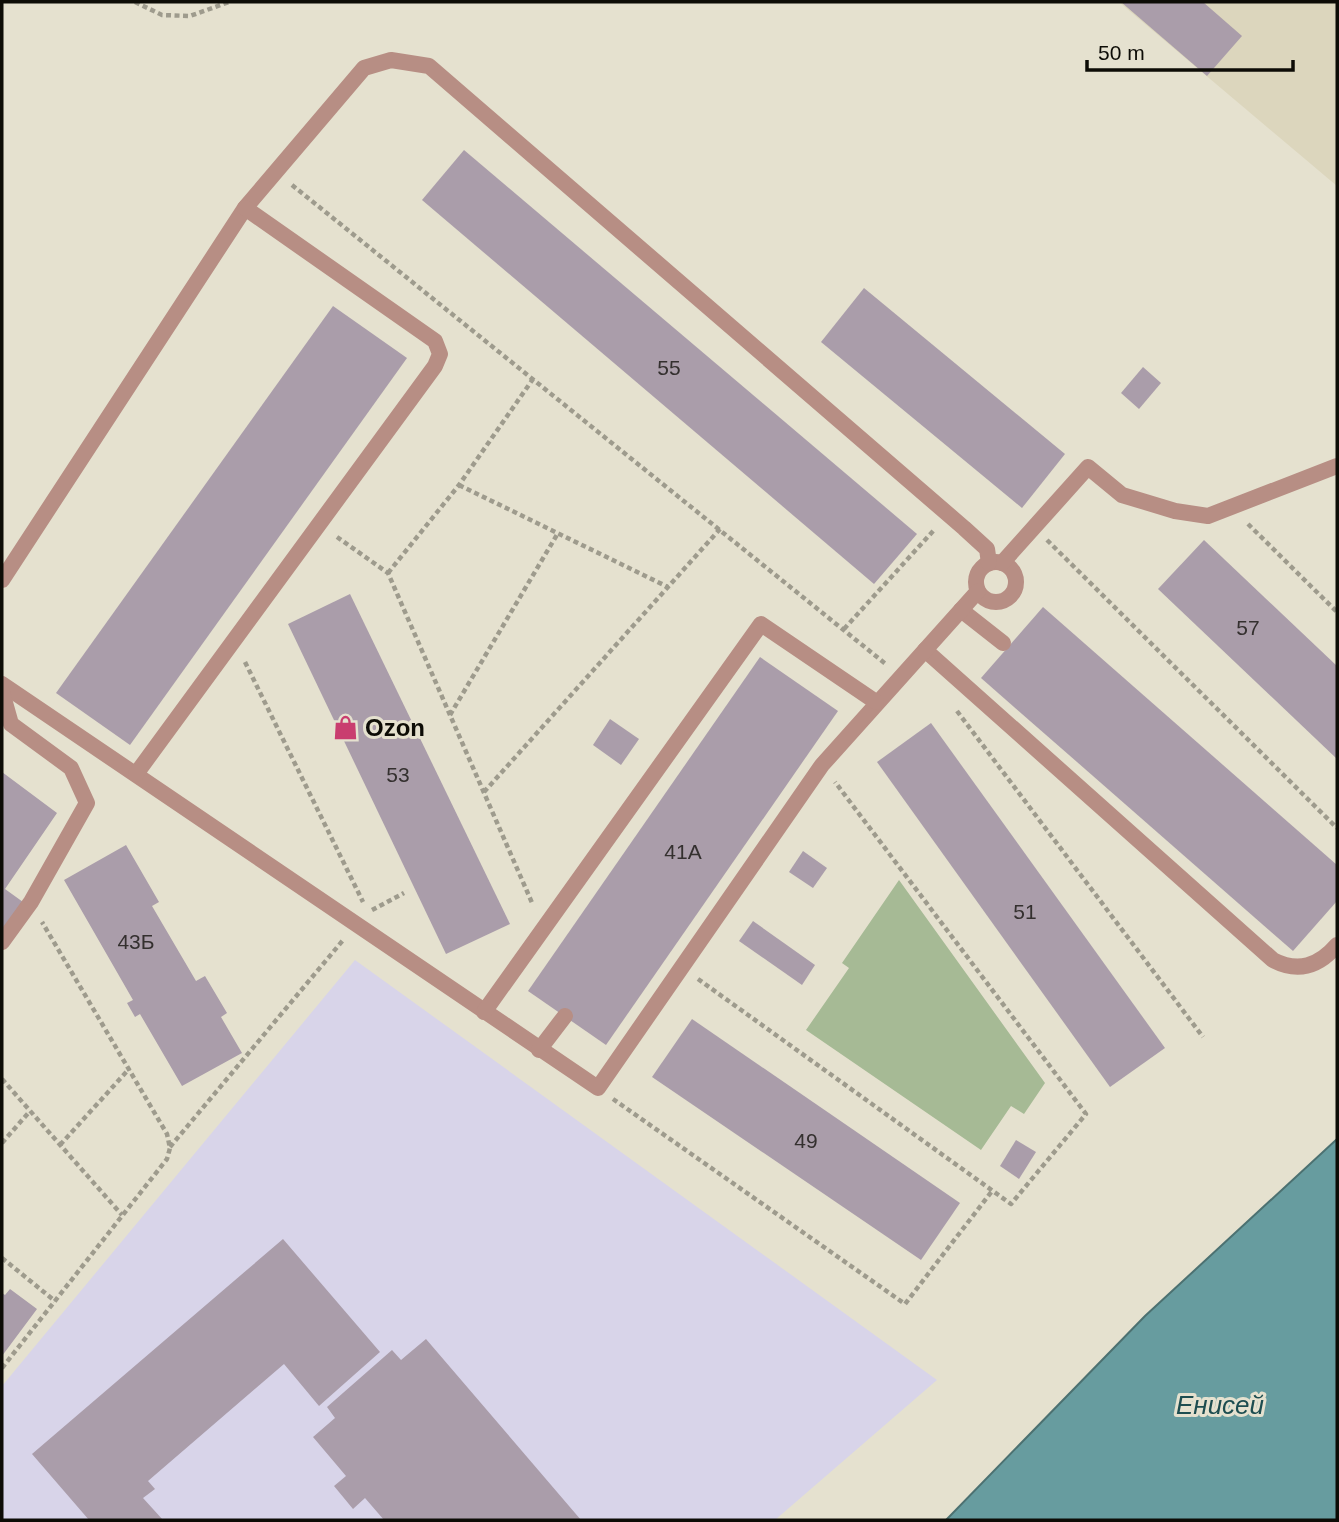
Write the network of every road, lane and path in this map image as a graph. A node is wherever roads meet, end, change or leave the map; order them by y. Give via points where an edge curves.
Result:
1 (135, 2) edge
2 (229, 2) edge
3 (276, 172) junction
4 (246, 208) junction
5 (533, 379) junction
6 (1337, 466) edge
7 (459, 485) junction
8 (1232, 507) junction
9 (948, 514) junction
10 (319, 524) junction
11 (1034, 527) junction
12 (720, 529) junction
13 (558, 533) junction
14 (996, 563) junction
15 (388, 573) junction
16 (2, 580) edge
17 (668, 587) junction
18 (978, 591) junction
19 (961, 610) junction
20 (1337, 612) edge
21 (844, 629) junction
22 (234, 640) junction
23 (1003, 643) dead end
24 (925, 650) junction
25 (901, 676) junction
26 (2, 684) edge
27 (2, 692) edge
28 (876, 702) junction
29 (952, 703) dead end
30 (450, 715) junction
31 (822, 765) junction
32 (136, 774) junction
33 (484, 792) junction
34 (1337, 828) edge
35 (404, 892) dead end
36 (31, 902) junction
37 (356, 924) junction
38 (544, 928) junction
39 (2, 942) edge
40 (1337, 944) edge
41 (682, 968) junction
42 (484, 1012) junction
43 (565, 1016) dead end
44 (1203, 1037) dead end
45 (539, 1050) junction
46 (129, 1069) junction
47 (2, 1079) edge
48 (598, 1088) junction
49 (30, 1111) junction
50 (2, 1143) edge
51 (60, 1145) junction
52 (170, 1147) junction
53 (992, 1191) junction
54 (122, 1216) junction
55 (2, 1258) edge
56 (55, 1300) junction
57 (2, 1367) edge

1 - 2 path via 162,15 190,16
3 - 4 lane
3 - 5 path
3 - 9 lane via 364,68 391,60 429,66
4 - 10 lane via 435,341 440,354
4 - 16 lane
5 - 7 path
5 - 12 path
6 - 8 lane
7 - 13 path
7 - 15 path
8 - 11 lane via 1208,516 1175,511 1122,495 1088,467
8 - 20 path
9 - 14 lane
9 - 21 path
10 - 15 path
10 - 22 lane
11 - 14 lane
11 - 34 path
12 - 17 path
12 - 21 path
13 - 17 path
13 - 30 path
14 - 18 lane via 979,572
14 - 18 lane via 1016,577 1012,596 994,603
15 - 30 path
17 - 33 path
18 - 19 lane
19 - 23 lane
19 - 24 lane
21 - 25 path
22 - 32 lane
22 - 35 path via 369,912
24 - 25 lane
24 - 40 lane via 1273,960 1287,967 1304,967 1328,956
25 - 28 lane
26 - 32 lane
27 - 36 lane via 11,724 71,768 87,803
28 - 31 lane
28 - 38 lane via 761,624
29 - 44 path
30 - 33 path
31 - 41 lane
31 - 53 path via 1086,1114 1012,1204
32 - 37 lane
33 - 38 path
36 - 39 lane
36 - 46 path
37 - 42 lane
37 - 52 path
38 - 42 lane
41 - 48 lane
41 - 53 path
42 - 45 lane
43 - 45 lane
45 - 48 lane
46 - 51 path
46 - 52 path
47 - 49 path
48 - 53 path via 905,1304
49 - 50 path
49 - 51 path
51 - 54 path
52 - 54 path via 167,1159
54 - 56 path
55 - 56 path
56 - 57 path

